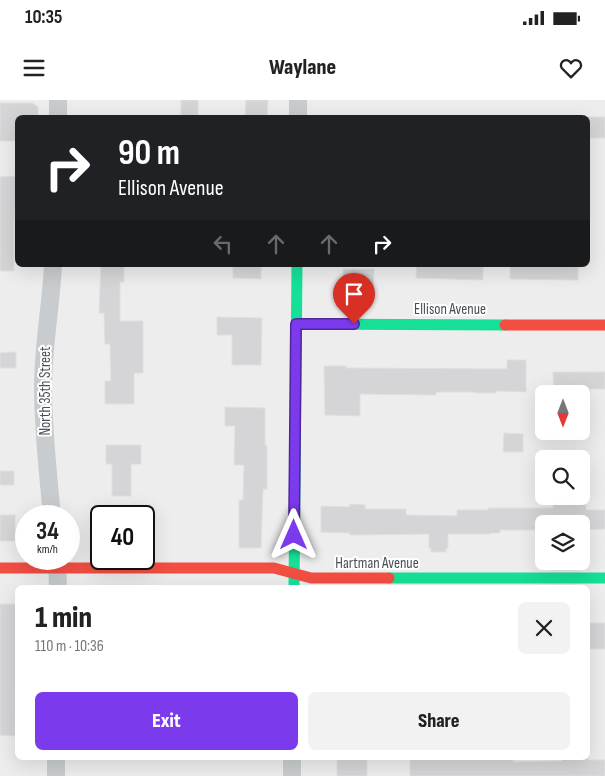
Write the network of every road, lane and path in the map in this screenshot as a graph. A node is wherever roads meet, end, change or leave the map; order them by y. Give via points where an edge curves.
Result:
1 (58, 100) edge
2 (298, 100) edge
3 (58, 115) edge
4 (298, 115) edge
5 (53, 267) edge
6 (297, 267) edge
7 (296, 324) junction
8 (605, 325) edge
9 (51, 505) edge
10 (80, 564) edge
11 (15, 567) edge
12 (0, 568) edge
13 (58, 570) edge
14 (294, 573) junction
15 (605, 578) edge
16 (58, 585) edge
17 (294, 585) edge
18 (56, 760) edge
19 (292, 760) edge
20 (56, 776) edge
21 (292, 776) edge

1 - 3 street
2 - 4 street
5 - 9 street, North 35th Street via 43,386
6 - 7 street
7 - 8 street, Ellison Avenue
7 - 14 street
10 - 14 street, Hartman Avenue via 274,568
11 - 12 street, Hartman Avenue
13 - 16 street
14 - 15 street, Hartman Avenue via 312,578
14 - 17 street
18 - 20 street
19 - 21 street

